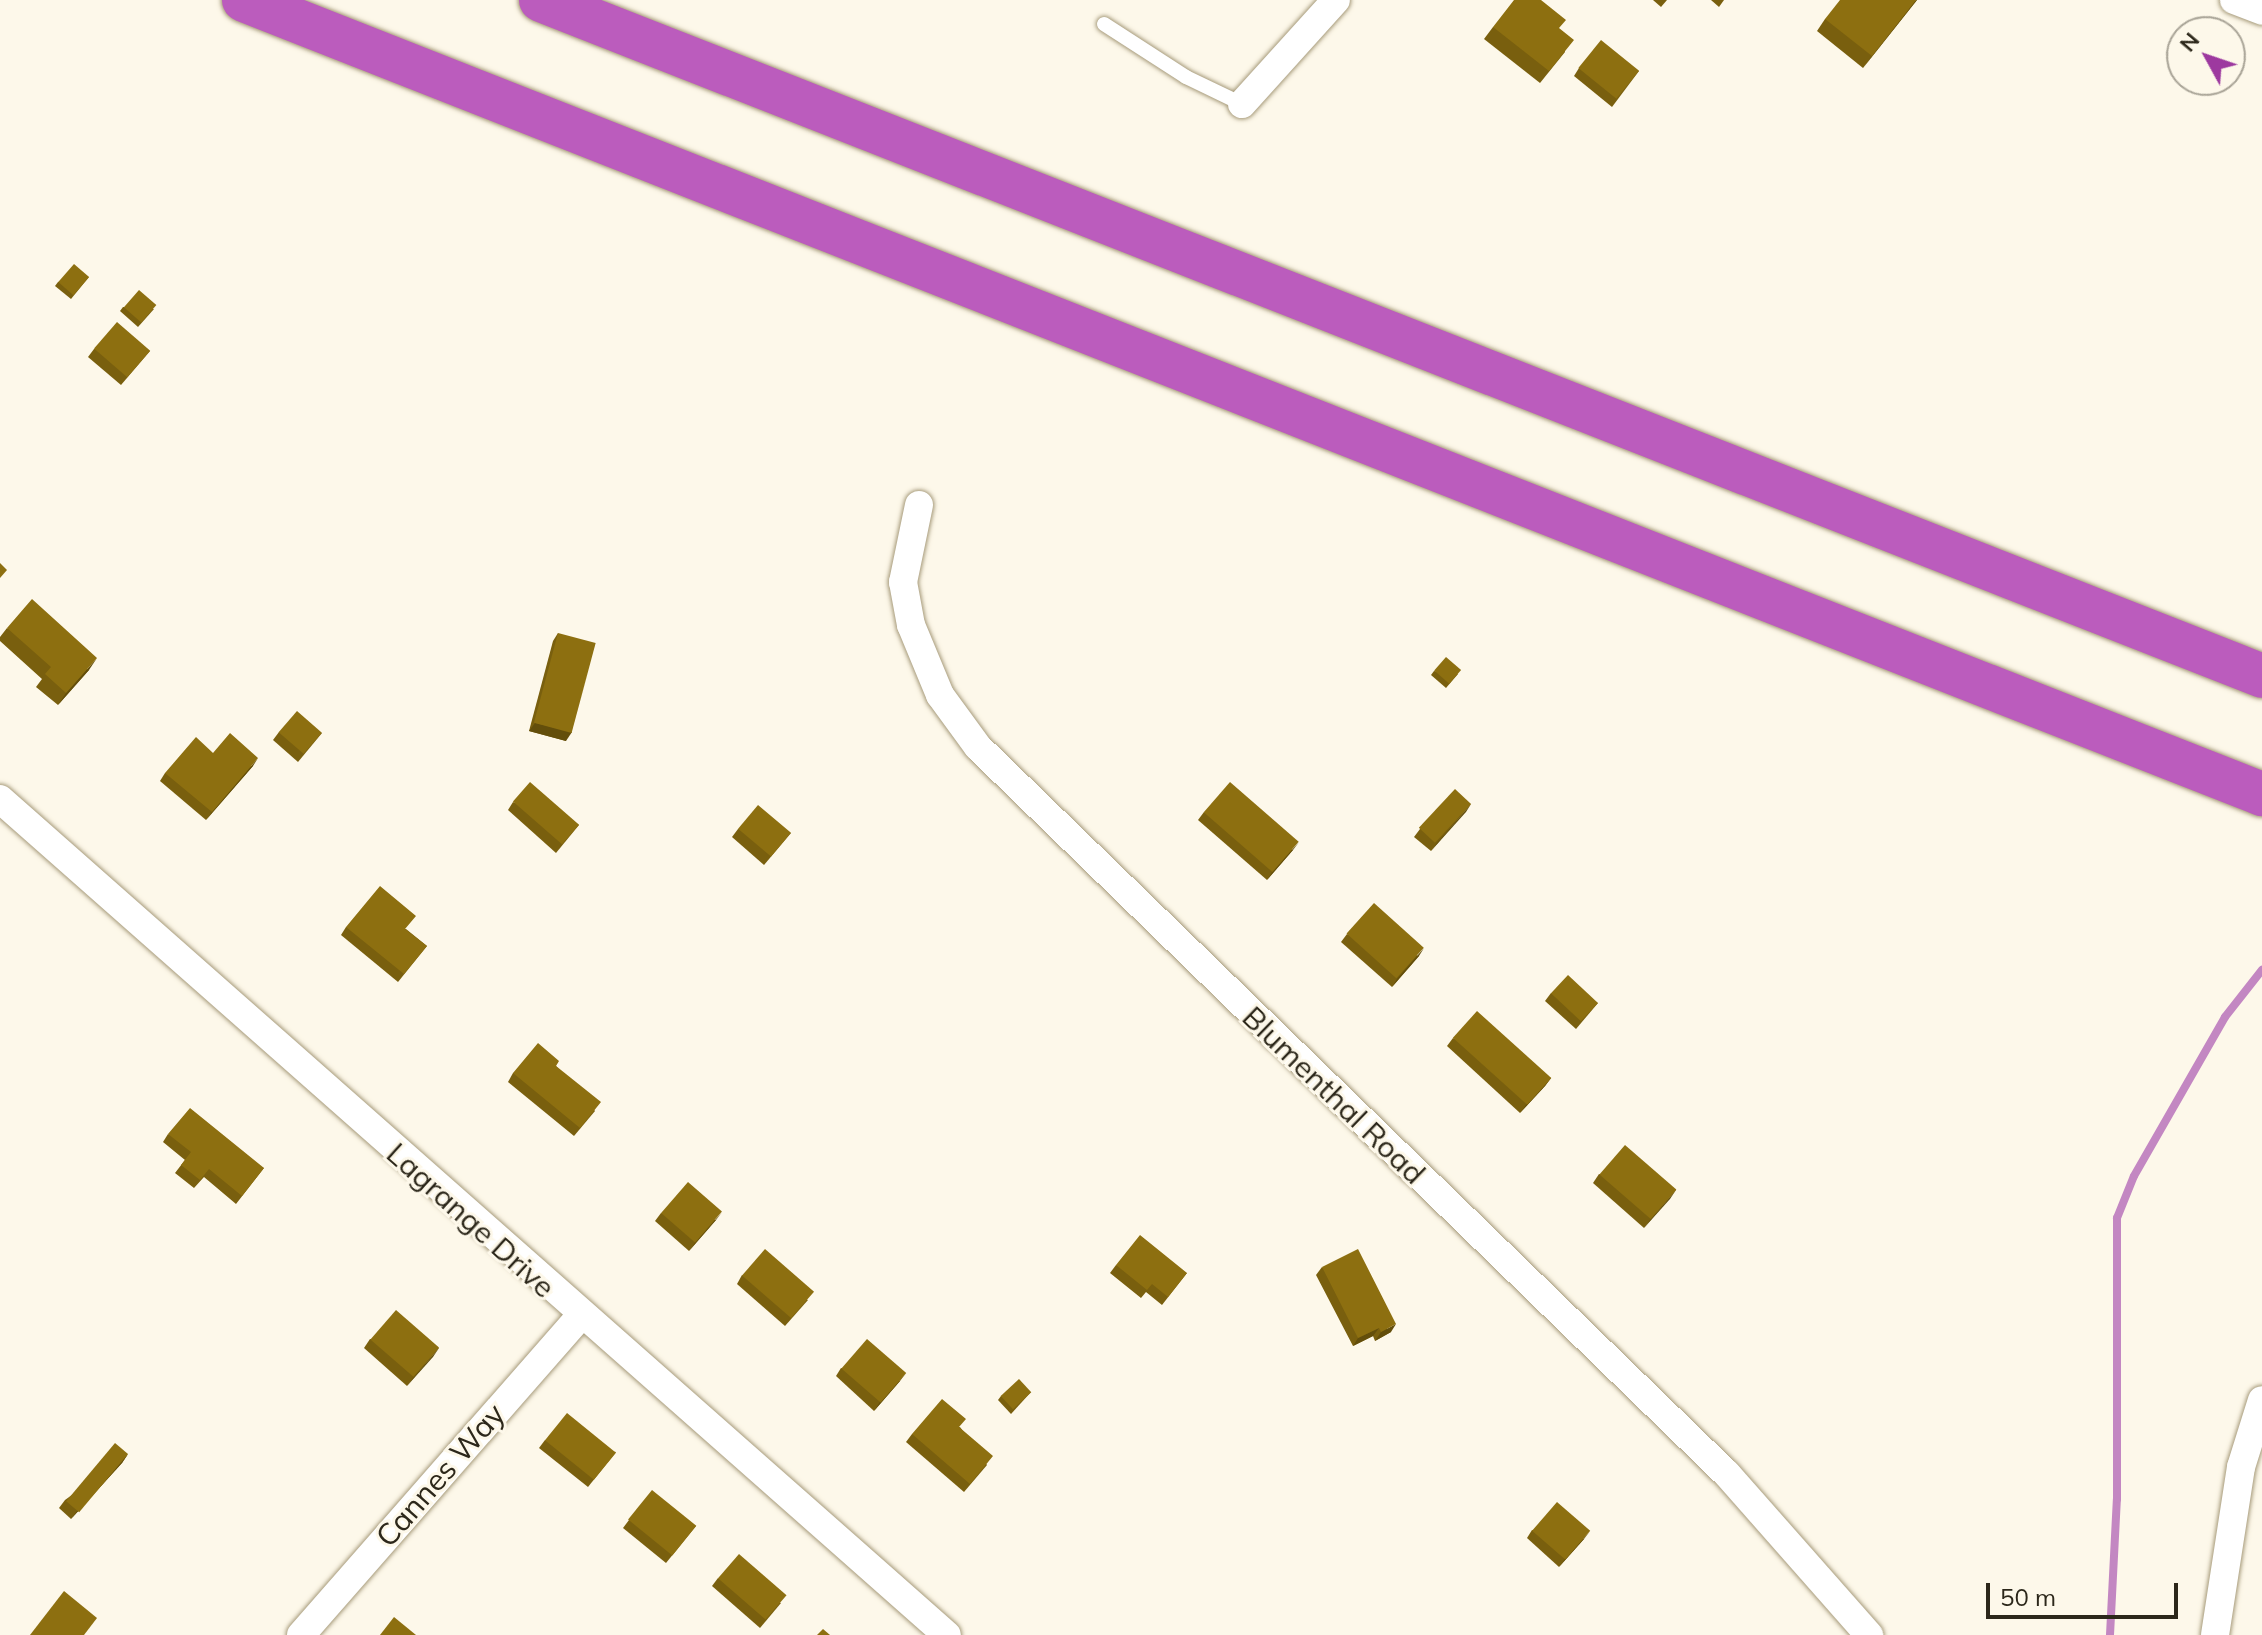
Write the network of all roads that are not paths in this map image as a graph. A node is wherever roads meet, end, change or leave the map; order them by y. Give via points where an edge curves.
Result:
1 (244, 0) edge
2 (541, 0) edge
3 (1336, 0) edge
4 (2234, 0) edge
5 (2262, 11) edge
6 (1104, 24) dead end
7 (1242, 104) joint
8 (919, 505) dead end
9 (2262, 676) edge
10 (2262, 794) edge
11 (0, 799) edge
12 (580, 1316) junction
13 (2262, 1400) edge
14 (1862, 1625) edge
15 (301, 1635) edge
16 (947, 1635) edge
17 (2215, 1635) edge

1 - 10 highway
2 - 9 highway
3 - 7 street
4 - 5 street
6 - 7 lane via 1186,77
8 - 14 street, Blumenthal Road via 903,582 911,625 940,695 978,747 1727,1474
11 - 12 street, Lagrange Drive
12 - 15 street, Cannes Way
12 - 16 street, Lagrange Drive
13 - 17 street via 2241,1467

